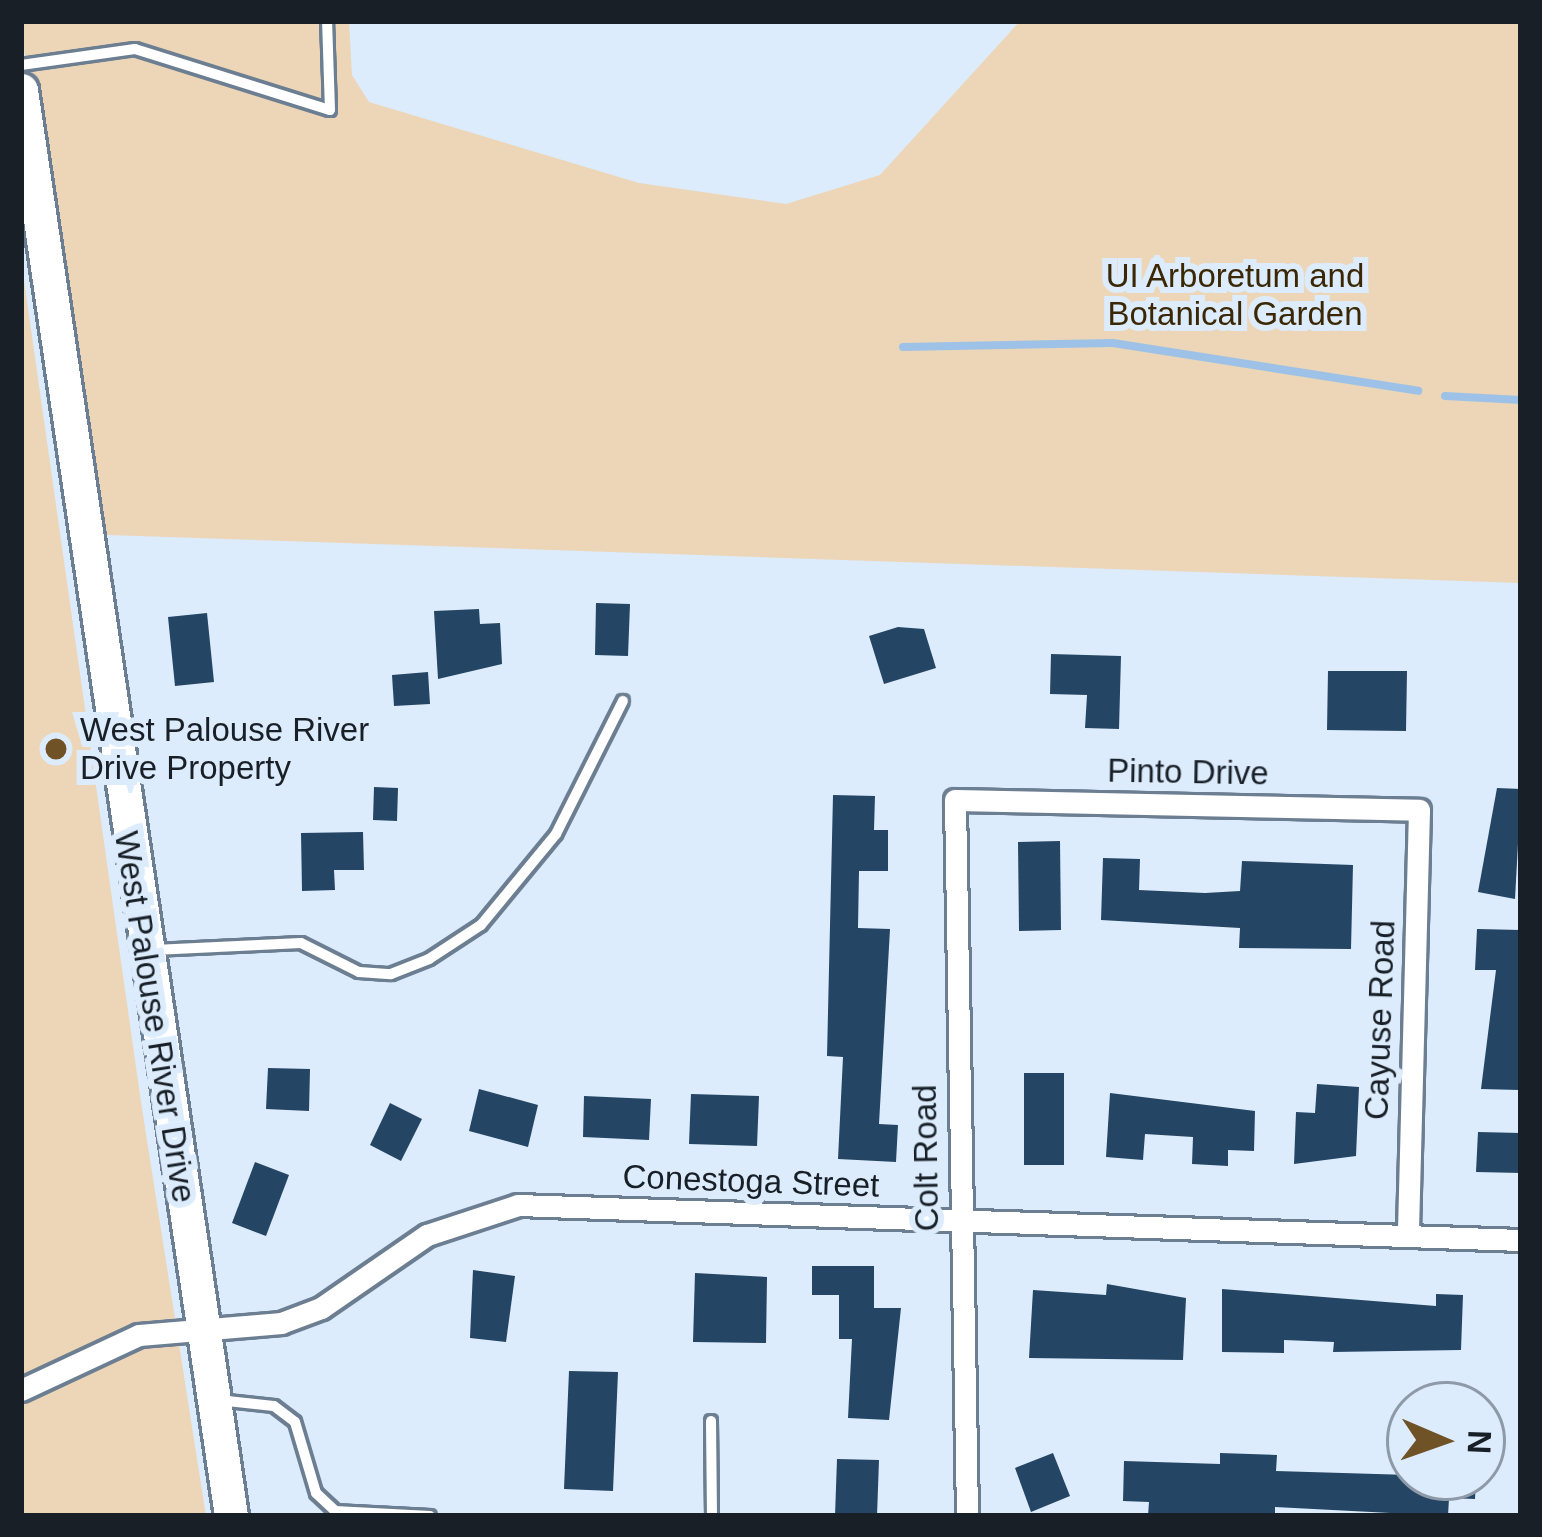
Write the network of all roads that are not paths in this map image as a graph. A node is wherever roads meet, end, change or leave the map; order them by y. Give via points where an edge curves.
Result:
1 (327, 21) edge
2 (21, 64) edge
3 (21, 90) edge
4 (623, 701) dead end
5 (955, 800) joint
6 (1419, 810) joint
7 (145, 952) junction
8 (959, 1222) junction
9 (1408, 1232) junction
10 (1521, 1240) edge
11 (202, 1328) junction
12 (21, 1390) edge
13 (213, 1399) junction
14 (711, 1421) dead end
15 (231, 1516) edge
16 (430, 1516) edge
17 (712, 1516) edge
18 (967, 1516) edge

1 - 2 lane via 330,110 135,49
3 - 7 street, West Palouse River Drive
4 - 7 lane via 556,834 481,926 429,959 391,974 359,973 301,943
5 - 6 street, Pinto Drive
5 - 8 street, Colt Road
6 - 9 street, Cayuse Road
7 - 11 street, West Palouse River Drive
8 - 9 street, Conestoga Street
8 - 11 street, Conestoga Street via 518,1205 427,1235 321,1308
8 - 18 street, Colt Road
9 - 10 street, Conestoga Street
11 - 12 street, Conestoga Street via 139,1335
11 - 13 street, West Palouse River Drive
13 - 15 street, West Palouse River Drive
13 - 16 lane via 274,1406 295,1422 316,1492 335,1511
14 - 17 lane

